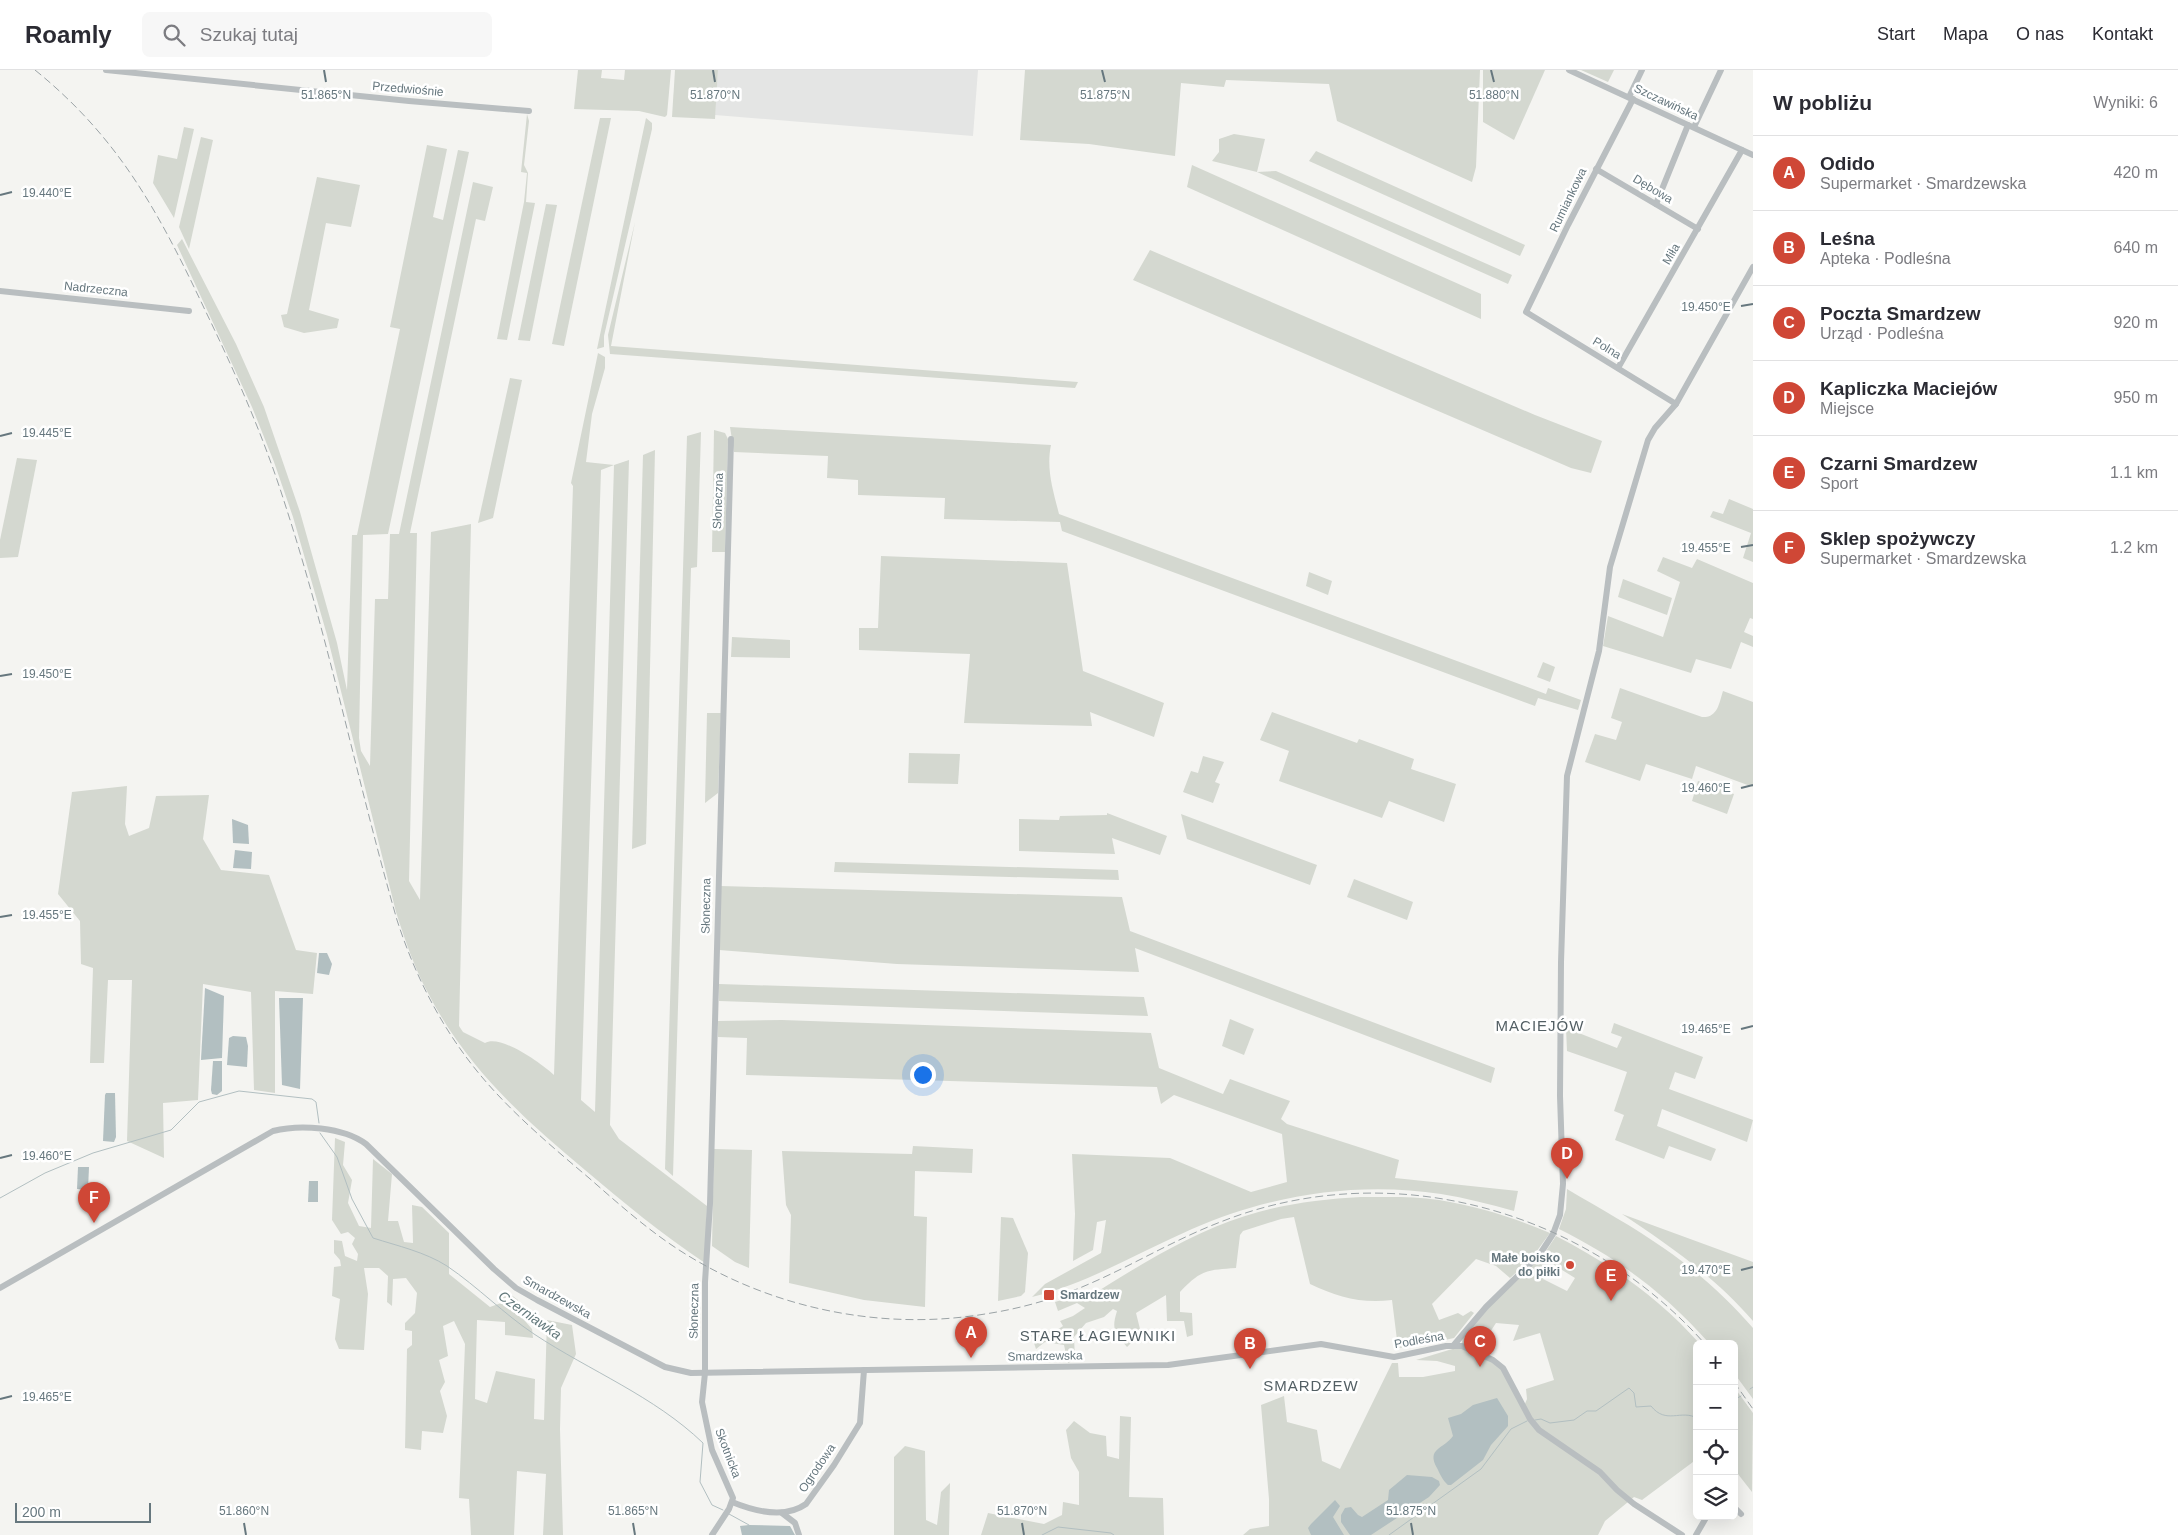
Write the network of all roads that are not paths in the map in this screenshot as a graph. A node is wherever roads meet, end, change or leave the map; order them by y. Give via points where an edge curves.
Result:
1 (106, 70) edge
2 (1569, 70) edge
3 (1642, 70) edge
4 (1721, 70) edge
5 (1631, 98) junction
6 (530, 111) dead end
7 (1691, 126) junction
8 (1742, 150) junction
9 (1753, 155) edge
10 (1596, 169) junction
11 (1656, 204) junction
12 (1698, 229) junction
13 (1753, 268) edge
14 (0, 291) edge
15 (189, 311) dead end
16 (1526, 312) joint
17 (1618, 368) junction
18 (1676, 404) junction
19 (730, 439) dead end
20 (0, 1288) edge
21 (1463, 1333) junction
22 (1453, 1346) junction
23 (1462, 1346) junction
24 (1196, 1361) joint
25 (864, 1370) junction
26 (705, 1373) junction
27 (732, 1502) junction
28 (1738, 1511) edge
29 (782, 1513) junction
30 (1741, 1514) dead end
31 (1704, 1520) edge
32 (712, 1535) edge
33 (799, 1535) edge
34 (1682, 1535) edge
35 (1696, 1535) edge

1 - 6 street, Przedwiośnie
2 - 5 street, Szczawińska
3 - 5 street, Rumiankowa
4 - 7 street
5 - 7 street, Szczawińska
5 - 10 street, Rumiankowa
7 - 8 street, Szczawińska
7 - 11 street
8 - 9 street, Szczawińska
8 - 12 street, Miła
10 - 11 street, Dębowa
10 - 16 street, Rumiankowa
11 - 12 street, Dębowa
12 - 17 street, Miła
13 - 18 street
14 - 15 street, Nadrzeczna
16 - 17 street, Polna
17 - 18 street, Polna
18 - 21 street via 1648,440 1610,567 1599,651 1567,776 1561,962 1560,1215 1540,1254
19 - 26 street, Słoneczna
20 - 26 street, Smardzewska via 273,1131 294,1128 336,1130 366,1144 516,1288 666,1366 684,1372
21 - 22 street
21 - 23 street
22 - 23 street, Podleśna
22 - 24 street, Podleśna via 1389,1357 1329,1344 1312,1344
23 - 34 street, Podleśna via 1499,1364 1538,1430 1595,1468 1638,1508
24 - 25 street, Smardzewska via 1168,1365
25 - 26 street, Smardzewska
25 - 29 street, Ogrodowa via 860,1423 806,1504
26 - 27 street, Skotnicka via 704,1417 712,1450 732,1494
27 - 29 street, Ogrodowa
27 - 32 street
28 - 30 street
29 - 33 street via 795,1523
31 - 35 street

